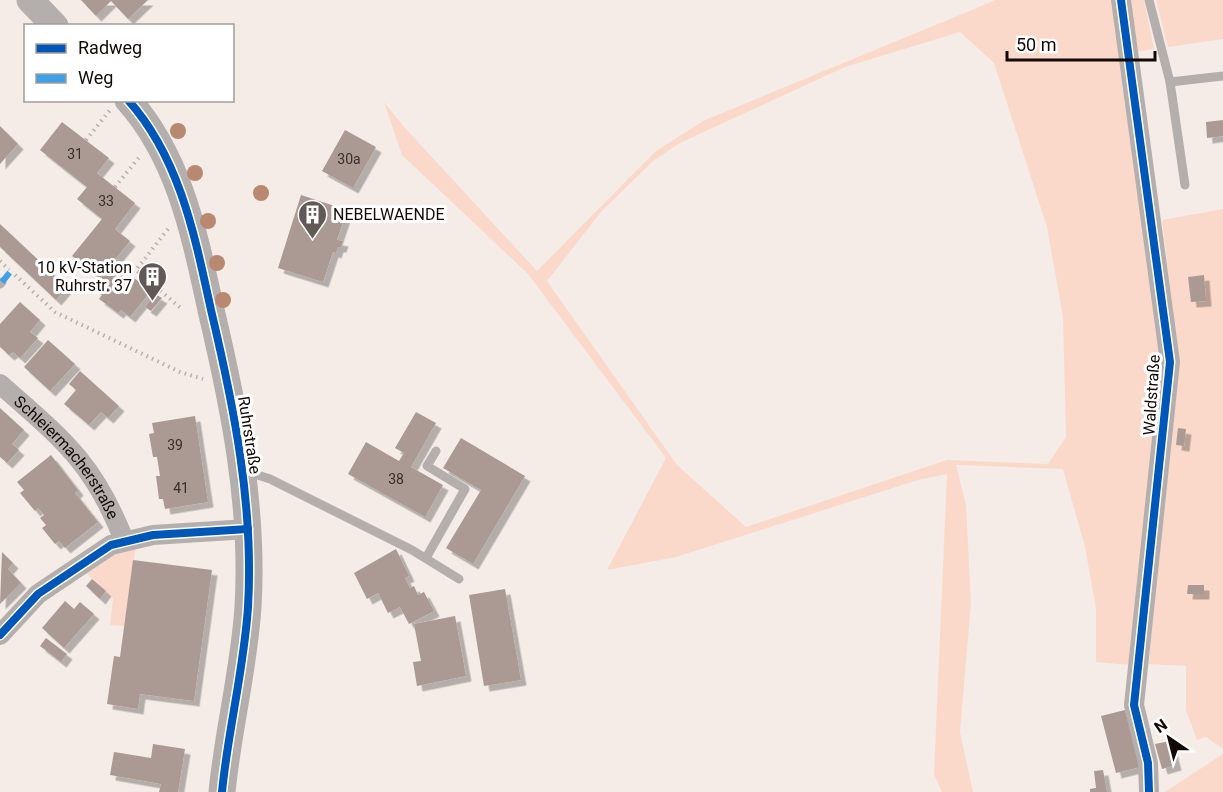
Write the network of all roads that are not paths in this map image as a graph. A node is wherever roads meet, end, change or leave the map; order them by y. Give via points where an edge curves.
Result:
1 (30, 0) edge
2 (1121, 0) edge
3 (1149, 0) edge
4 (53, 24) edge
5 (1223, 76) edge
6 (1170, 82) junction
7 (120, 104) edge
8 (1185, 185) dead end
9 (0, 384) edge
10 (436, 452) dead end
11 (243, 470) junction
12 (248, 529) junction
13 (124, 540) junction
14 (426, 558) junction
15 (459, 579) dead end
16 (0, 635) edge
17 (222, 792) edge
18 (1149, 792) edge

1 - 4 street
2 - 18 street, Waldstraße via 1170,362 1134,705 1148,763
3 - 6 lane
5 - 6 lane
6 - 8 lane
7 - 11 street, Ruhrstraße via 155,138 186,208 227,378
9 - 13 street, Schleiermacherstraße via 63,438 85,464
10 - 14 lane via 427,466 465,489
11 - 12 street, Ruhrstraße
11 - 14 lane via 270,479
12 - 13 street, Schleiermacherstraße
12 - 17 street, Ruhrstraße via 248,608
13 - 16 street, Schleiermacherstraße via 101,550 38,594
14 - 15 lane

